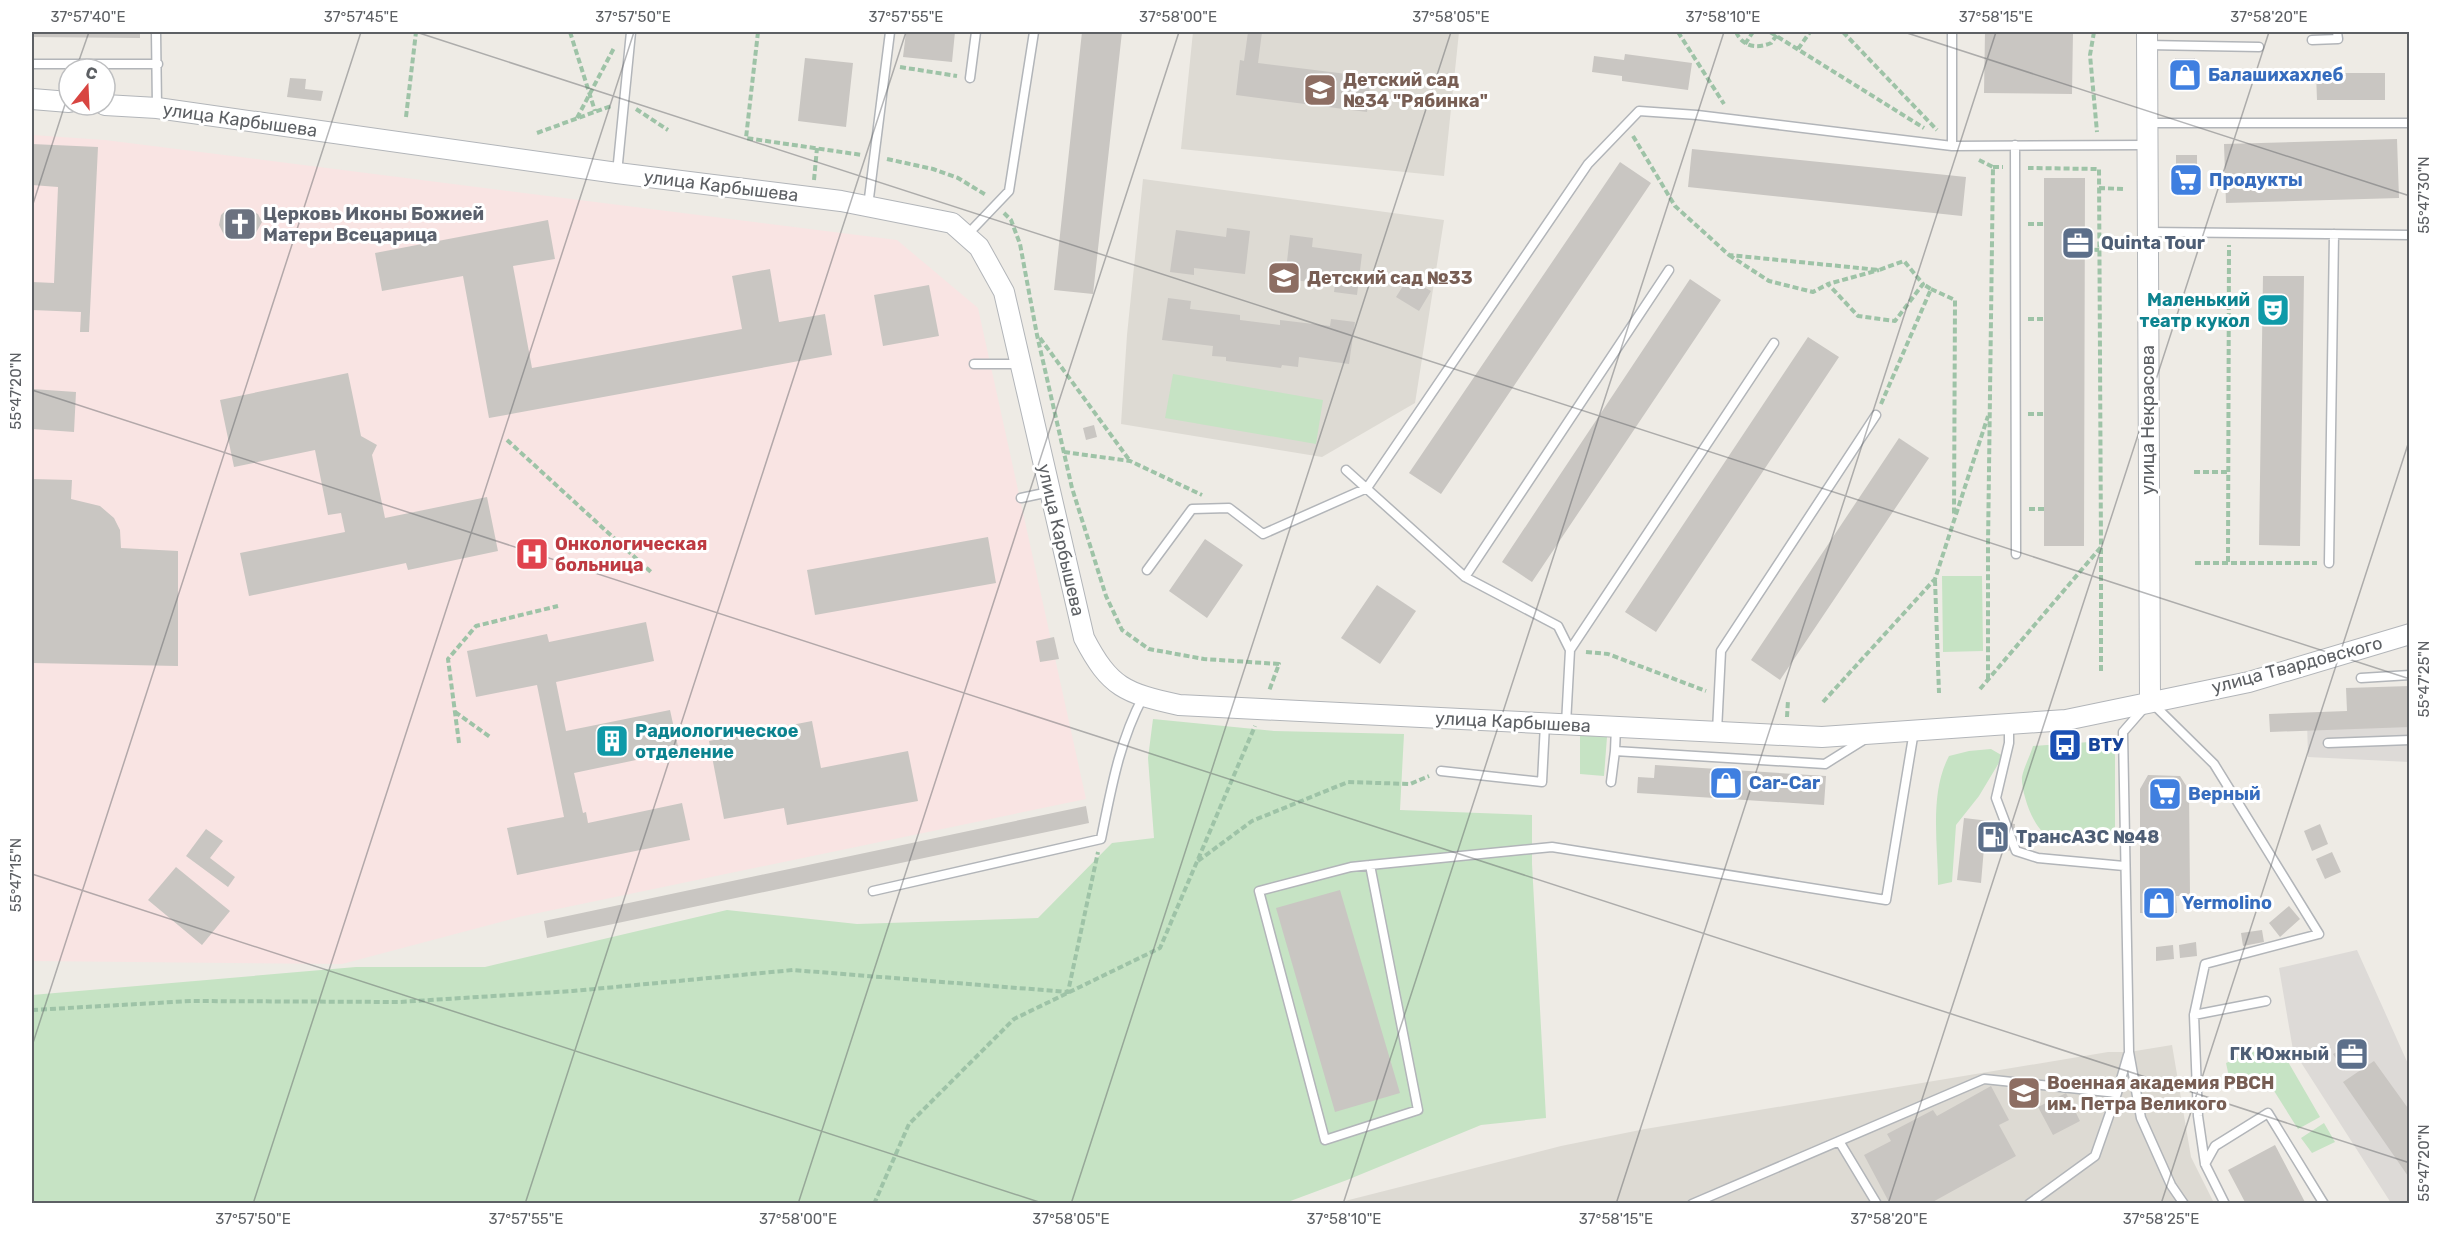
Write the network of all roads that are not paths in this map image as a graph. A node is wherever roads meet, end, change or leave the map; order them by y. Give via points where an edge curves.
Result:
1 (156, 32) edge
2 (631, 32) edge
3 (890, 32) edge
4 (976, 32) edge
5 (1034, 32) edge
6 (1952, 32) edge
7 (2337, 32) edge
8 (2147, 38) edge
9 (2312, 40) dead end
10 (2259, 47) dead end
11 (32, 64) edge
12 (158, 64) junction
13 (970, 78) road end
14 (32, 99) edge
15 (57, 101) edge
16 (117, 106) edge
17 (157, 108) junction
18 (2147, 123) junction
19 (2409, 123) edge
20 (2015, 145) junction
21 (2147, 145) junction
22 (1953, 146) junction
23 (617, 173) junction
24 (868, 206) junction
25 (2148, 232) junction
26 (2334, 234) junction
27 (2409, 235) edge
28 (966, 236) junction
29 (1669, 270) dead end
30 (1774, 343) dead end
31 (974, 364) dead end
32 (1020, 364) junction
33 (1876, 415) road end
34 (1346, 470) dead end
35 (1366, 488) junction
36 (1049, 492) junction
37 (1021, 498) dead end
38 (2016, 554) dead end
39 (2329, 563) road end
40 (1147, 570) dead end
41 (1465, 577) junction
42 (2409, 634) edge
43 (1570, 650) junction
44 (2409, 675) edge
45 (2361, 678) dead end
46 (1143, 697) junction
47 (2150, 701) junction
48 (1545, 724) junction
49 (2008, 724) junction
50 (1566, 725) junction
51 (1616, 727) junction
52 (1914, 731) junction
53 (1717, 732) junction
54 (1873, 733) junction
55 (2409, 740) edge
56 (2328, 743) dead end
57 (1615, 751) junction
58 (1441, 771) road end
59 (1611, 782) dead end
60 (1370, 865) junction
61 (2124, 866) junction
62 (873, 891) dead end
63 (2266, 1001) dead end
64 (2193, 1015) junction
65 (2129, 1052) junction
66 (2117, 1093) junction
67 (1839, 1141) junction
68 (2205, 1164) junction
69 (1692, 1203) edge
70 (1877, 1203) edge
71 (2029, 1203) edge
72 (2184, 1203) edge
73 (2225, 1203) edge
74 (2324, 1203) edge

1 - 12 lane
2 - 23 lane
3 - 24 lane
4 - 13 lane
5 - 28 lane via 1010,191
6 - 22 lane
7 - 9 lane via 2338,39
8 - 10 lane
8 - 18 street, улица Некрасова
11 - 12 lane
12 - 17 lane
14 - 15 street
16 - 17 street, улица Карбышева
17 - 23 street, улица Карбышева
18 - 19 lane
18 - 21 street, улица Некрасова
20 - 21 lane
20 - 22 lane
20 - 38 lane
21 - 25 street, улица Некрасова
22 - 35 lane via 1640,111 1588,164
23 - 24 street, улица Карбышева
24 - 28 street, улица Карбышева via 952,223
25 - 26 lane
25 - 47 street, улица Некрасова
26 - 27 lane
26 - 39 lane
28 - 32 street, улица Карбышева via 979,247 1004,292
29 - 41 lane
30 - 43 lane
31 - 32 lane
32 - 36 street, улица Карбышева
33 - 53 lane via 1721,651
34 - 35 lane
35 - 40 lane via 1263,534 1229,508 1192,509
35 - 41 lane
36 - 37 lane
36 - 46 street, улица Карбышева via 1084,638 1099,666 1118,685
41 - 43 lane via 1558,626
42 - 47 street, улица Твардовского via 2249,682
43 - 50 lane
44 - 45 lane
46 - 48 street, улица Карбышева via 1179,705
46 - 62 lane via 1119,752 1101,840
47 - 49 street, улица Карбышева via 2066,720
47 - 61 lane via 2123,732
47 - 64 lane via 2214,764 2319,934 2205,964
48 - 50 street, улица Карбышева
48 - 58 lane via 1542,782
49 - 52 street, улица Карбышева
49 - 61 lane via 2009,743 1996,798 2016,851 2038,858
50 - 51 street, улица Карбышева
51 - 53 street, улица Карбышева
51 - 57 lane
52 - 54 street, улица Карбышева
52 - 60 lane via 1886,900 1552,847
53 - 54 street, улица Карбышева via 1822,737
54 - 57 lane via 1826,764
55 - 56 lane
57 - 59 lane
60 - 60 lane via 1259,891 1325,1140 1418,1110
61 - 65 lane
63 - 64 lane
64 - 68 lane via 2198,1116
65 - 66 lane
65 - 72 lane via 2141,1118 2171,1185
66 - 67 lane via 1984,1079
66 - 71 lane via 2095,1156
67 - 69 lane
67 - 70 lane
68 - 73 lane
68 - 74 lane via 2215,1146 2268,1113

